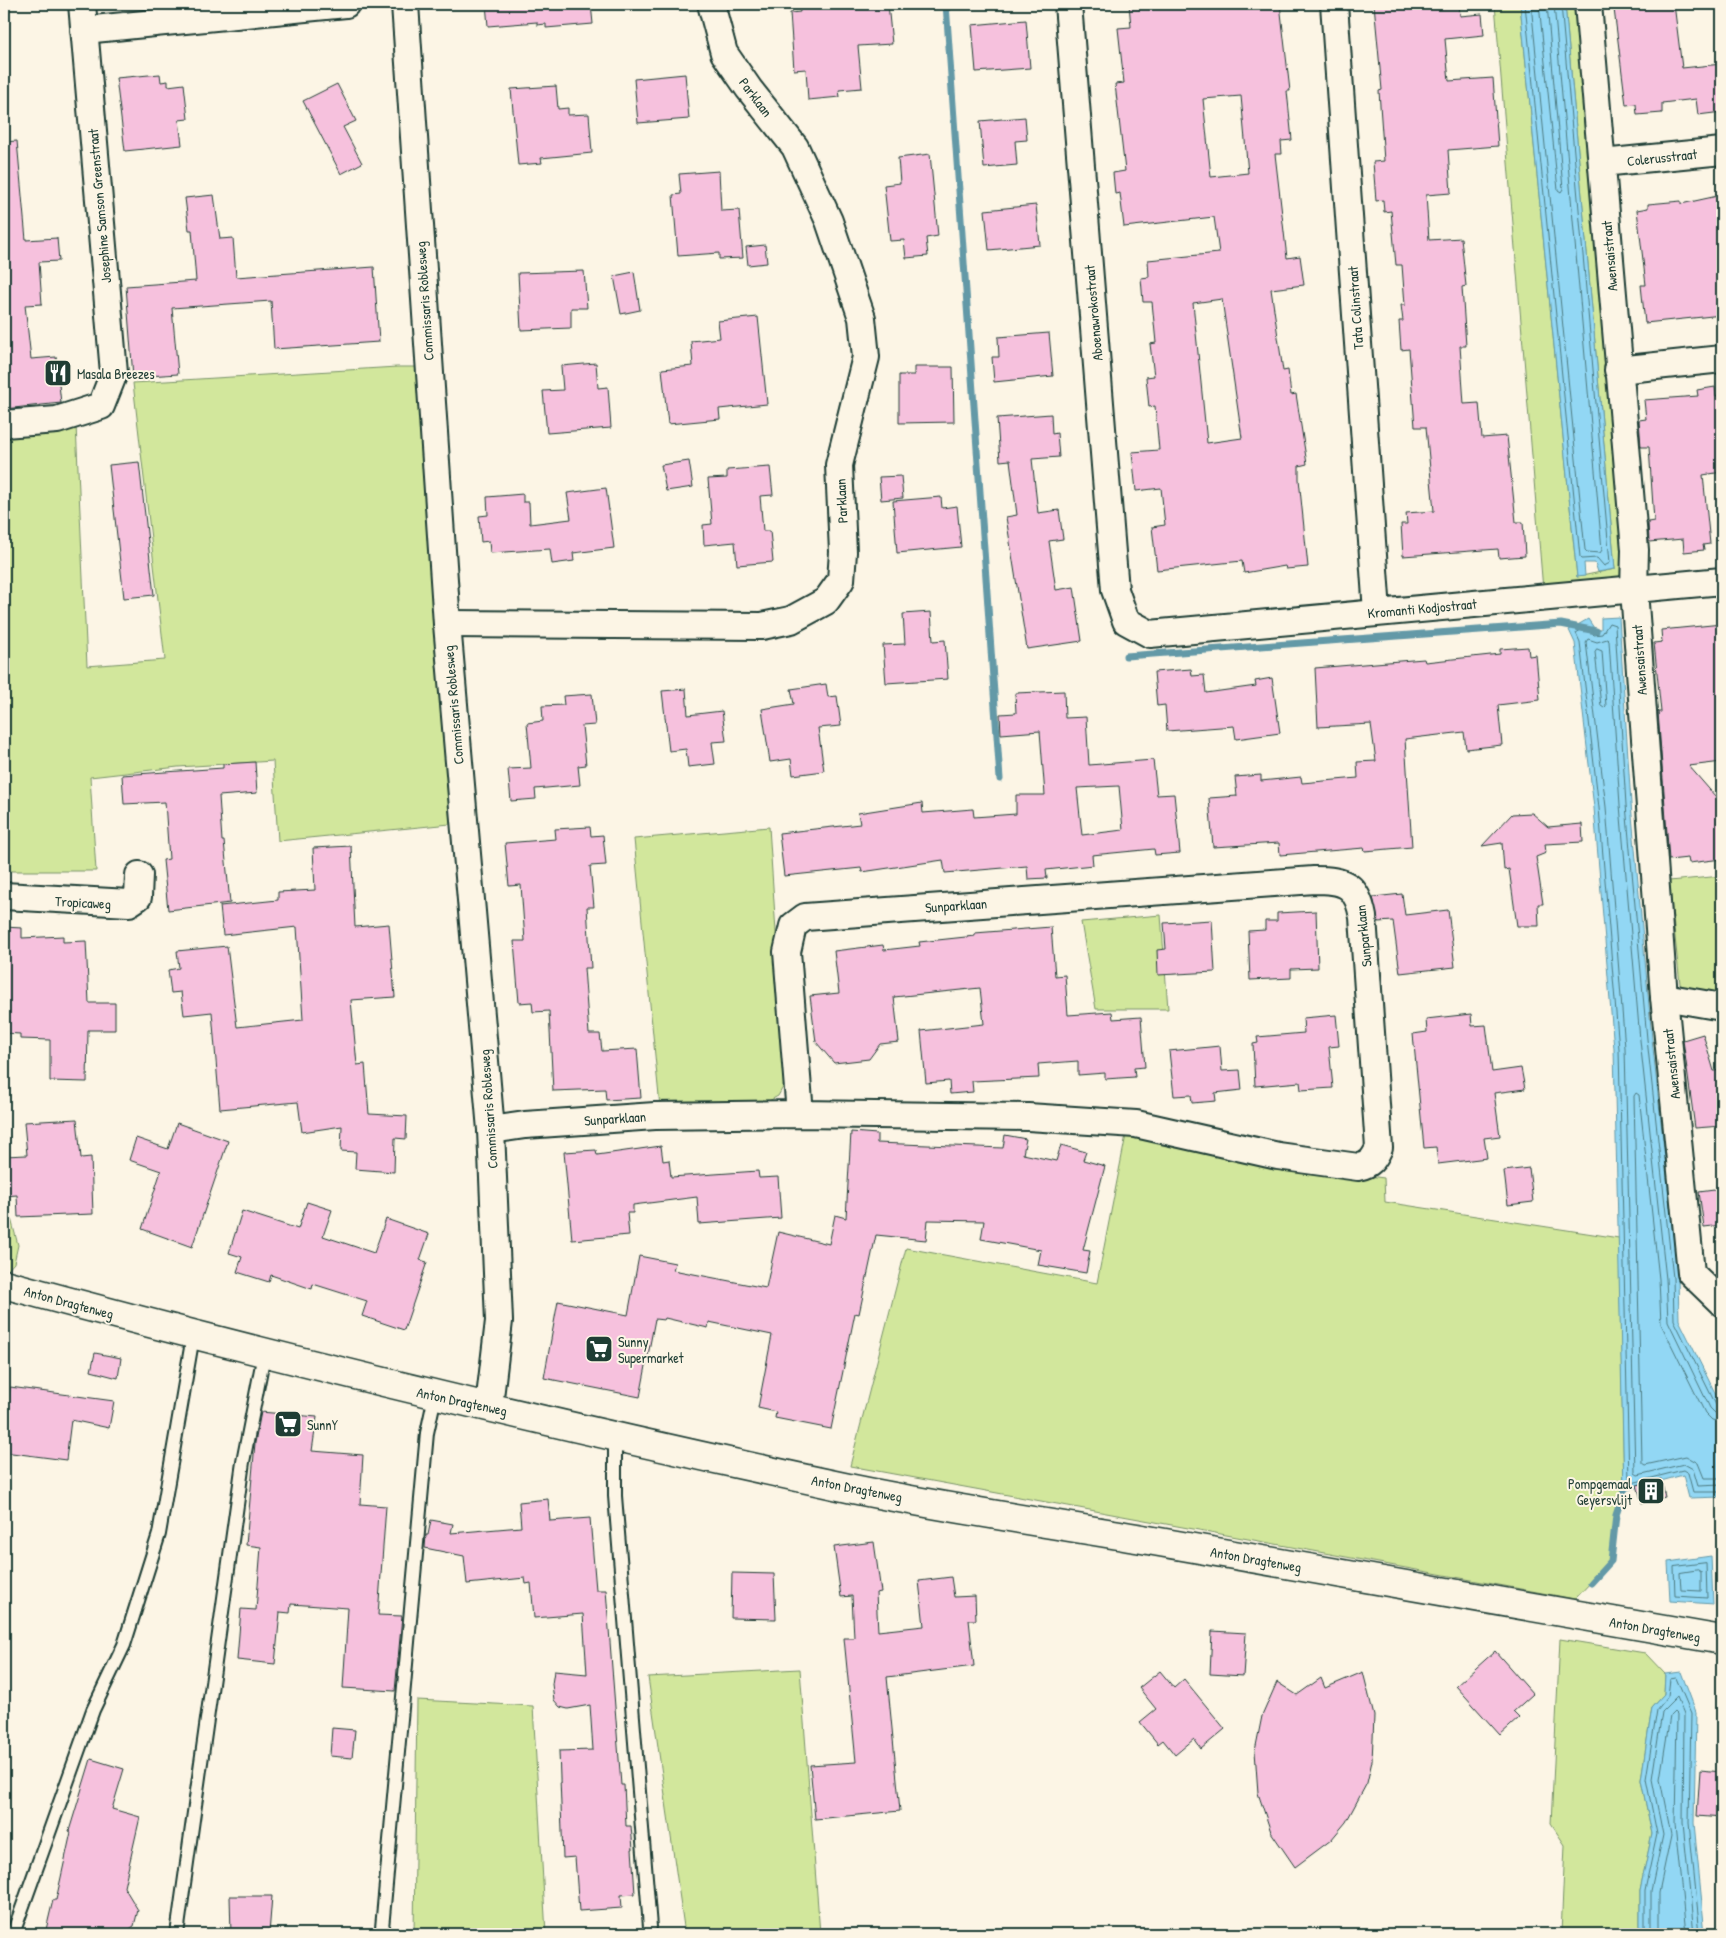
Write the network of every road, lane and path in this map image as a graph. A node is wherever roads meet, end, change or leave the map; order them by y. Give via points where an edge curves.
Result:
1 (82, 4) edge
2 (346, 4) edge
3 (405, 4) edge
4 (711, 4) edge
5 (1068, 4) edge
6 (1334, 4) edge
7 (1588, 4) edge
8 (84, 30) junction
9 (1722, 151) edge
10 (1602, 163) junction
11 (1722, 359) edge
12 (1618, 370) junction
13 (4, 424) edge
14 (1722, 582) edge
15 (1634, 590) junction
16 (1377, 612) junction
17 (1126, 621) joint
18 (447, 624) junction
19 (138, 875) dead end
20 (4, 896) edge
21 (1664, 997) junction
22 (1722, 1007) edge
23 (800, 1114) junction
24 (491, 1130) junction
25 (4, 1284) edge
26 (1722, 1303) edge
27 (193, 1336) junction
28 (264, 1354) junction
29 (435, 1396) junction
30 (489, 1406) junction
31 (615, 1436) junction
32 (1722, 1640) edge
33 (650, 1927) dead end
34 (16, 1928) dead end
35 (382, 1928) dead end
36 (177, 1934) edge

1 - 8 street, Josephine Samson Greenstraat
2 - 8 street
3 - 18 street, Commissaris Roblesweg
4 - 18 street, Parklaan via 724,53 795,147 829,221 862,318 866,357 839,465 841,580 826,601 792,620 762,626
5 - 17 street, Aboenawrokostraat via 1115,590
6 - 16 street, Tata Colinstraat
7 - 10 street, Awensaistraat
8 - 13 street, Josephine Samson Greenstraat via 114,373 101,406 57,420
9 - 10 street, Colerusstraat
10 - 12 street, Awensaistraat
11 - 12 street
12 - 15 street, Awensaistraat via 1635,550
14 - 15 street, Kromanti Kodjostraat
15 - 16 street, Kromanti Kodjostraat
15 - 21 street, Awensaistraat
16 - 17 street, Kromanti Kodjostraat via 1150,634
18 - 24 street, Commissaris Roblesweg
19 - 20 street, Tropicaweg via 138,897 129,903
21 - 22 street
21 - 26 street, Awensaistraat via 1691,1273
23 - 23 street, Sunparklaan via 1028,1117 1136,1124 1278,1156 1366,1166 1379,1148 1359,898 1350,886 1335,880 1314,880 804,917 793,926 787,952
23 - 24 street, Sunparklaan via 655,1116
24 - 30 street, Commissaris Roblesweg via 499,1321
25 - 27 main road, Anton Dragtenweg
27 - 28 main road, Anton Dragtenweg
27 - 34 lane via 159,1534 124,1645 93,1710
28 - 29 main road, Anton Dragtenweg
28 - 36 lane via 243,1462
29 - 30 main road, Anton Dragtenweg
29 - 35 lane via 427,1433
30 - 31 main road, Anton Dragtenweg
31 - 32 main road, Anton Dragtenweg via 854,1489
31 - 33 lane via 615,1496

